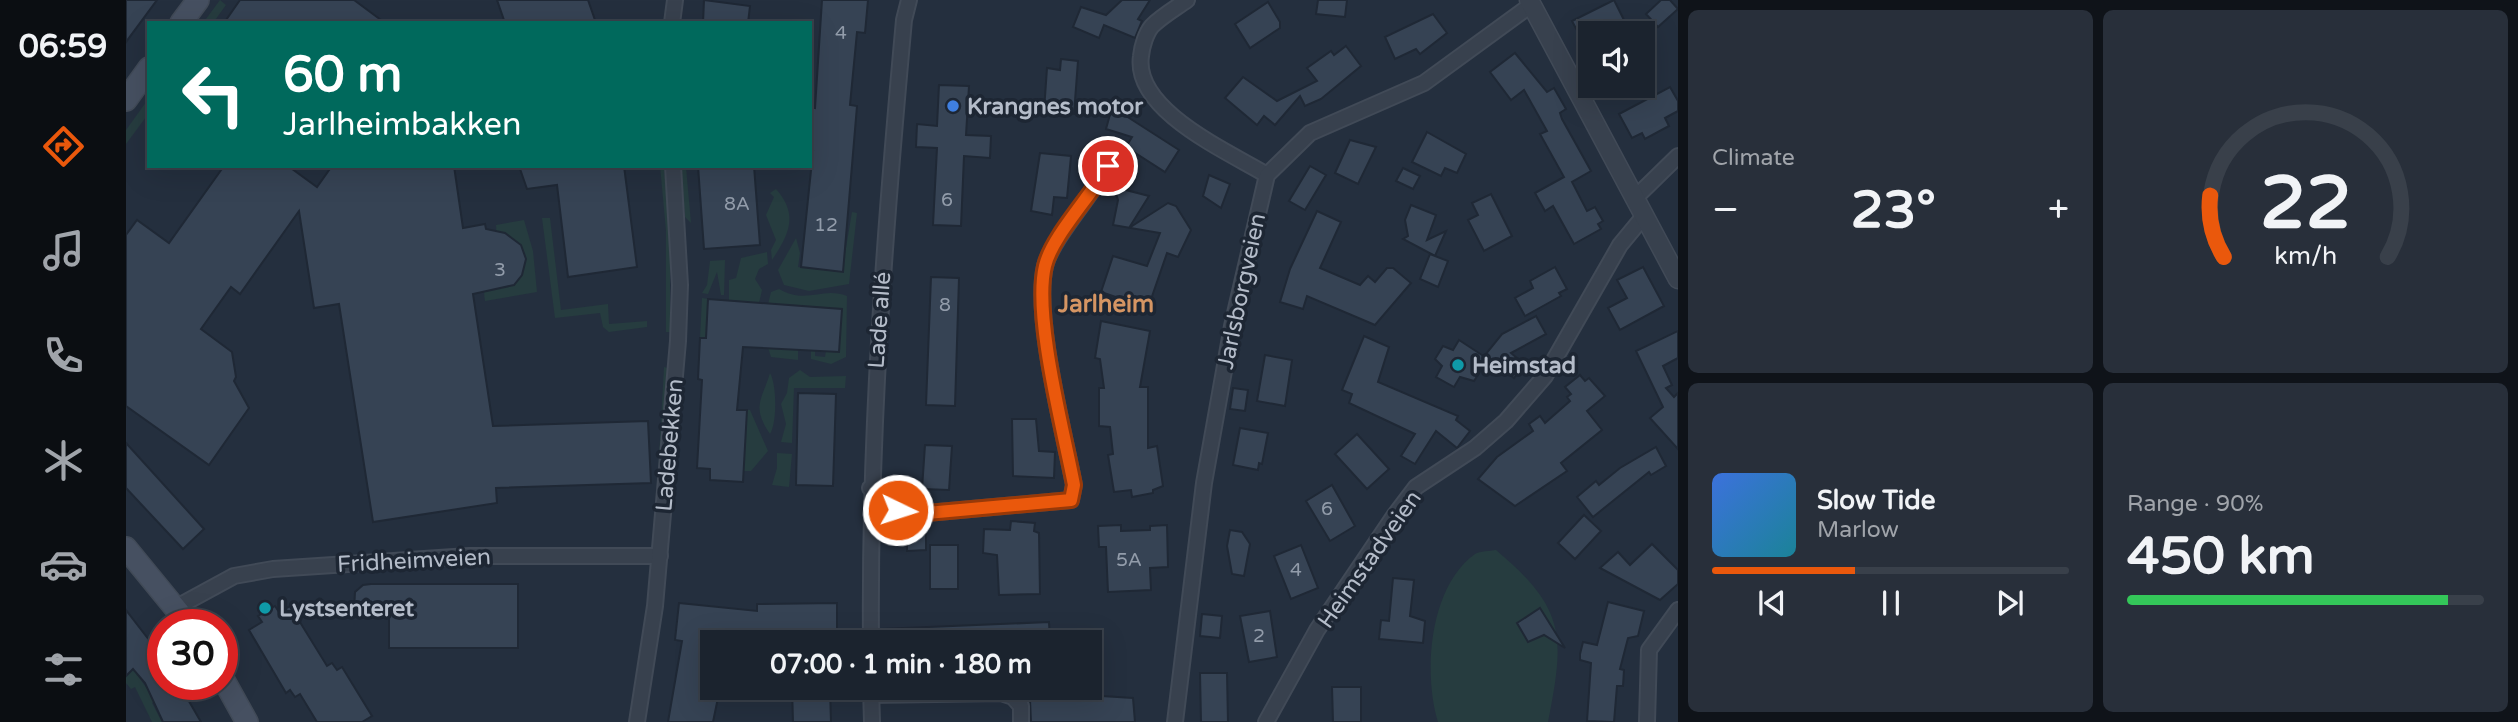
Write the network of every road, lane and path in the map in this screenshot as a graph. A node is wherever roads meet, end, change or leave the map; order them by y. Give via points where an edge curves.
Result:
1 (198, 0) edge
2 (676, 0) edge
3 (909, 0) edge
4 (1187, 0) edge
5 (1530, 2) edge
6 (182, 21) edge
7 (672, 21) edge
8 (147, 71) edge
9 (126, 100) edge
10 (1678, 156) edge
11 (1108, 166) dead end
12 (673, 168) edge
13 (1266, 175) junction
14 (1635, 198) junction
15 (1644, 216) junction
16 (1678, 279) edge
17 (870, 488) junction
18 (126, 550) edge
19 (660, 556) junction
20 (177, 609) edge
21 (192, 609) edge
22 (1678, 610) edge
23 (871, 630) edge
24 (235, 700) edge
25 (871, 700) edge
26 (1016, 700) edge
27 (247, 722) edge
28 (637, 722) edge
29 (872, 722) edge
30 (1021, 722) edge
31 (1175, 722) edge
32 (1266, 722) edge
33 (1647, 722) edge

1 - 6 main road
2 - 7 street
3 - 17 street, Lade allé via 884,233
4 - 13 street via 1151,27 1142,47 1142,79 1152,97 1182,124
5 - 13 street via 1424,83 1310,133
5 - 14 street
8 - 9 main road
10 - 14 street
11 - 17 street via 1045,265 1043,318 1074,485 1071,500 916,514 898,510 881,491
12 - 19 street, Ladebekken via 680,285
13 - 31 street, Jarlsborgveien via 1232,326 1204,483
14 - 15 street
15 - 16 street
15 - 32 street, Heimstadveien via 1620,245 1545,376 1506,421 1416,487 1394,516 1317,630
17 - 23 street, Lade allé
18 - 20 main road
19 - 21 street, Fridheimveien via 469,556 273,569 234,576
19 - 28 street, Ladebekken
22 - 33 street via 1650,650
24 - 27 main road
25 - 29 street
26 - 30 street

